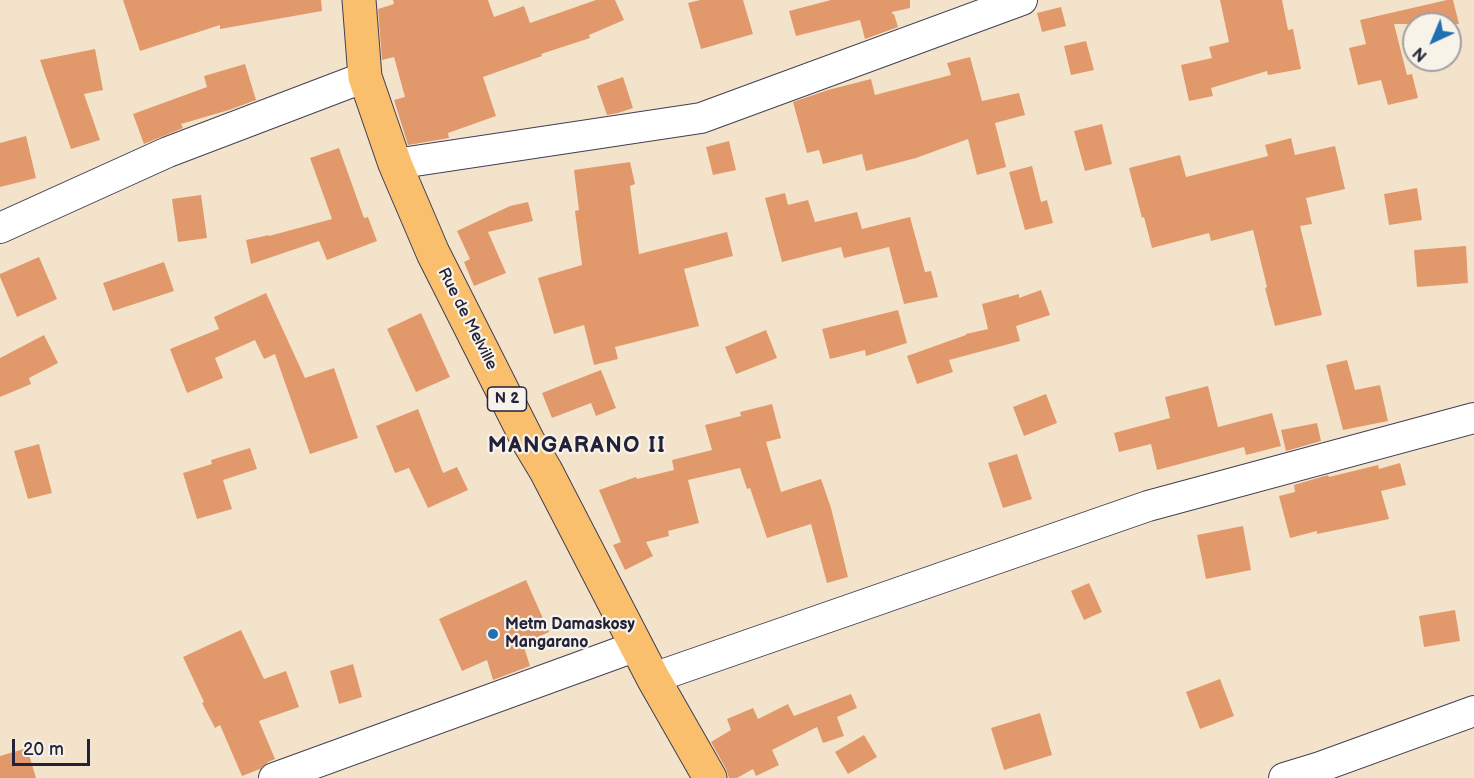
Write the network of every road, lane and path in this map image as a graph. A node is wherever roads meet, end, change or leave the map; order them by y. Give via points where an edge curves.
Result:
1 (359, 0) edge
2 (1022, 0) edge
3 (365, 76) junction
4 (395, 164) junction
5 (0, 228) edge
6 (1474, 417) edge
7 (637, 646) junction
8 (653, 678) junction
9 (1474, 711) edge
10 (274, 778) edge
11 (710, 778) edge
12 (1284, 778) edge

1 - 3 main road, Rue de Melville / N 2
2 - 4 street via 701,118
3 - 4 main road, Rue de Melville / N 2
3 - 5 street via 168,152
4 - 7 main road, Rue de Melville / N 2 via 433,253
6 - 8 street via 1148,506
7 - 8 main road, Rue de Melville / N 2
7 - 10 street
8 - 11 main road, Rue de Melville / N 2
9 - 12 street

